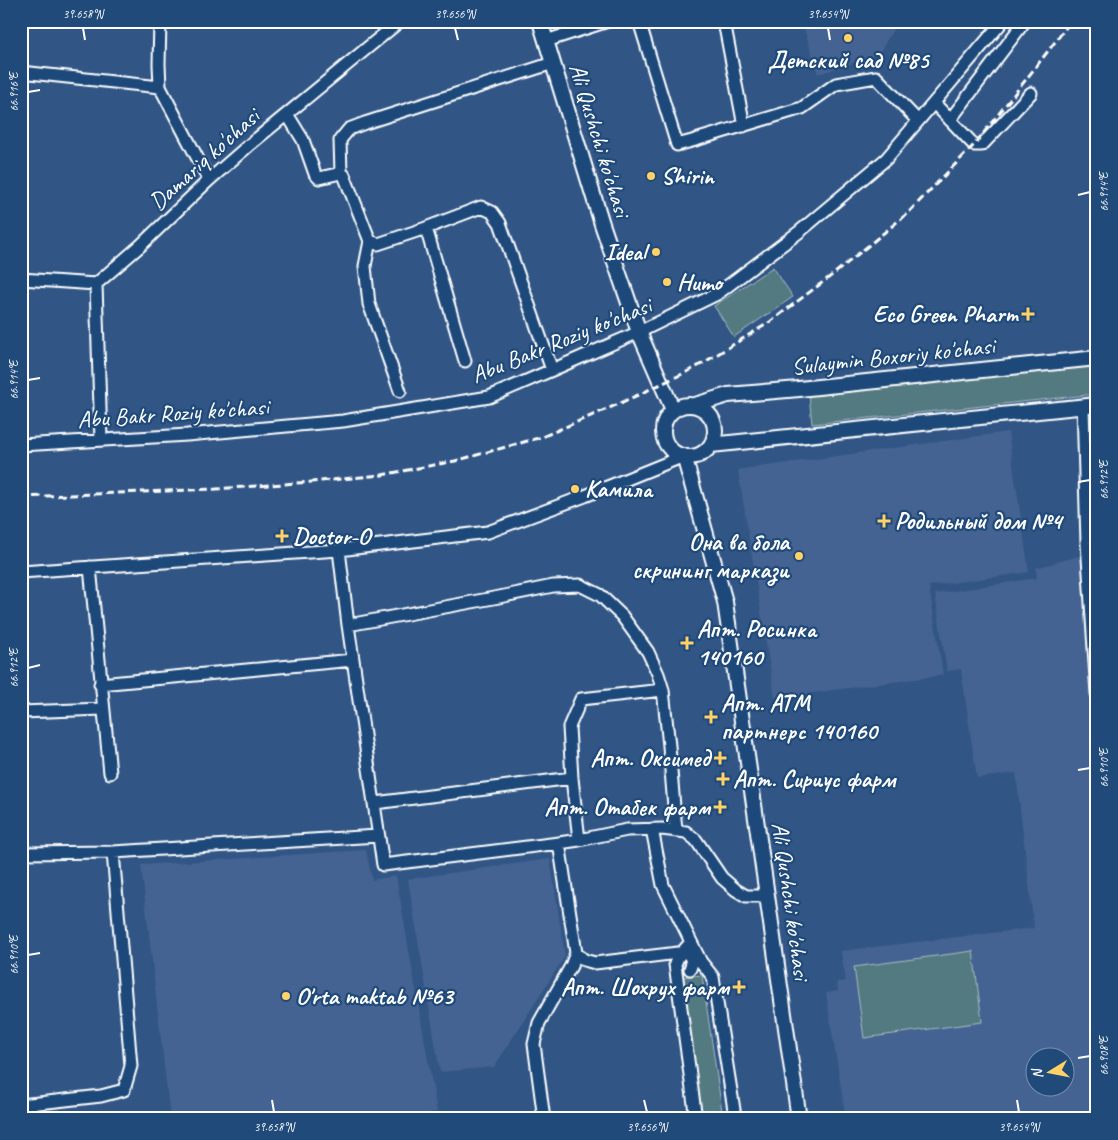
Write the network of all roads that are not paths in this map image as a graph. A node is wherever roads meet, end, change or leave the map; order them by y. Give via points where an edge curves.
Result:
1 (160, 21) edge
2 (400, 21) edge
3 (540, 21) edge
4 (608, 21) edge
5 (639, 21) edge
6 (723, 21) edge
7 (1003, 21) edge
8 (1025, 21) edge
9 (546, 42) junction
10 (553, 63) junction
11 (21, 72) edge
12 (160, 87) junction
13 (1031, 93) dead end
14 (934, 103) junction
15 (286, 114) junction
16 (950, 120) junction
17 (918, 121) junction
18 (744, 126) junction
19 (341, 173) junction
20 (209, 180) junction
21 (426, 228) junction
22 (370, 241) junction
23 (21, 279) edge
24 (96, 284) junction
25 (639, 332) junction
26 (1097, 358) edge
27 (465, 361) dead end
28 (552, 370) junction
29 (400, 391) dead end
30 (728, 395) junction
31 (695, 405) junction
32 (1090, 406) edge
33 (673, 410) junction
34 (102, 440) junction
35 (733, 442) junction
36 (21, 444) edge
37 (710, 445) junction
38 (684, 456) junction
39 (1091, 494) edge
40 (339, 550) junction
41 (90, 568) junction
42 (21, 572) edge
43 (1093, 593) edge
44 (348, 626) junction
45 (353, 660) junction
46 (100, 684) junction
47 (663, 690) junction
48 (1097, 694) edge
49 (103, 709) junction
50 (21, 712) edge
51 (110, 774) dead end
52 (572, 778) junction
53 (375, 803) junction
54 (652, 829) junction
55 (676, 831) junction
56 (378, 836) junction
57 (580, 840) junction
58 (559, 843) junction
59 (114, 852) junction
60 (21, 853) edge
61 (767, 896) junction
62 (691, 942) junction
63 (576, 953) junction
64 (682, 953) junction
65 (690, 970) dead end
66 (21, 1105) edge
67 (544, 1119) edge
68 (696, 1119) edge
69 (716, 1119) edge
70 (800, 1119) edge

1 - 12 street
2 - 15 street, Damariq ko'chasi
3 - 9 main road, Ali Qushchi ko'chasi
4 - 9 street
5 - 18 street via 677,145
6 - 18 street
7 - 14 street, Abu Bakr Roziy ko'chasi
8 - 16 street
9 - 10 main road, Ali Qushchi ko'chasi
10 - 19 street via 349,129 340,140
10 - 25 main road, Ali Qushchi ko'chasi
11 - 12 street
12 - 20 street
13 - 16 street via 982,145 974,145
14 - 16 street
14 - 17 street, Abu Bakr Roziy ko'chasi
15 - 19 street via 303,140 315,174 319,178
15 - 20 street, Damariq ko'chasi
17 - 18 street via 876,77 836,84 802,108
17 - 25 street, Abu Bakr Roziy ko'chasi via 886,159 724,289
19 - 22 street
20 - 24 street, Damariq ko'chasi
21 - 22 street via 378,244
21 - 27 street
21 - 28 street via 481,207 492,212 500,223
22 - 29 street via 365,266 369,304
23 - 24 street
24 - 34 street
25 - 28 street, Abu Bakr Roziy ko'chasi
25 - 33 main road, Ali Qushchi ko'chasi
26 - 30 main road, Sulaymin Boxoriy ko'chasi
28 - 34 street, Abu Bakr Roziy ko'chasi via 489,397 353,419
30 - 31 main road, Sulaymin Boxoriy ko'chasi
30 - 35 main road via 717,410 718,420 719,427
31 - 33 main road
31 - 37 main road via 703,408 713,421 714,438
32 - 35 main road
32 - 39 street
33 - 38 main road via 665,423 665,440 676,453
34 - 36 street, Abu Bakr Roziy ko'chasi
35 - 37 main road
37 - 38 main road via 699,454
38 - 40 street via 488,532
38 - 61 main road, Ali Qushchi ko'chasi via 725,602
39 - 43 street via 1087,543
40 - 41 street
40 - 44 street
41 - 42 street
41 - 46 street
43 - 48 street
44 - 45 street
44 - 47 street via 553,586 580,585 600,594 622,616 648,652
45 - 46 street
45 - 53 street
46 - 49 street
47 - 52 street via 581,699 569,728
47 - 55 street
49 - 50 street
49 - 51 street
52 - 53 street
52 - 57 street
53 - 56 street
54 - 55 street
54 - 57 street via 627,830
54 - 62 street via 663,885
55 - 61 street via 686,832 696,840 722,878 736,890 746,896
56 - 58 street via 383,866
56 - 59 street
57 - 58 street
58 - 63 street
59 - 60 street
59 - 66 street via 131,1066 124,1090 101,1096
61 - 70 main road, Ali Qushchi ko'chasi
62 - 64 street
62 - 69 street via 713,977 735,1116
63 - 64 street via 595,964
63 - 67 street via 538,1023 534,1044
64 - 65 street via 690,956
64 - 68 street via 675,964

